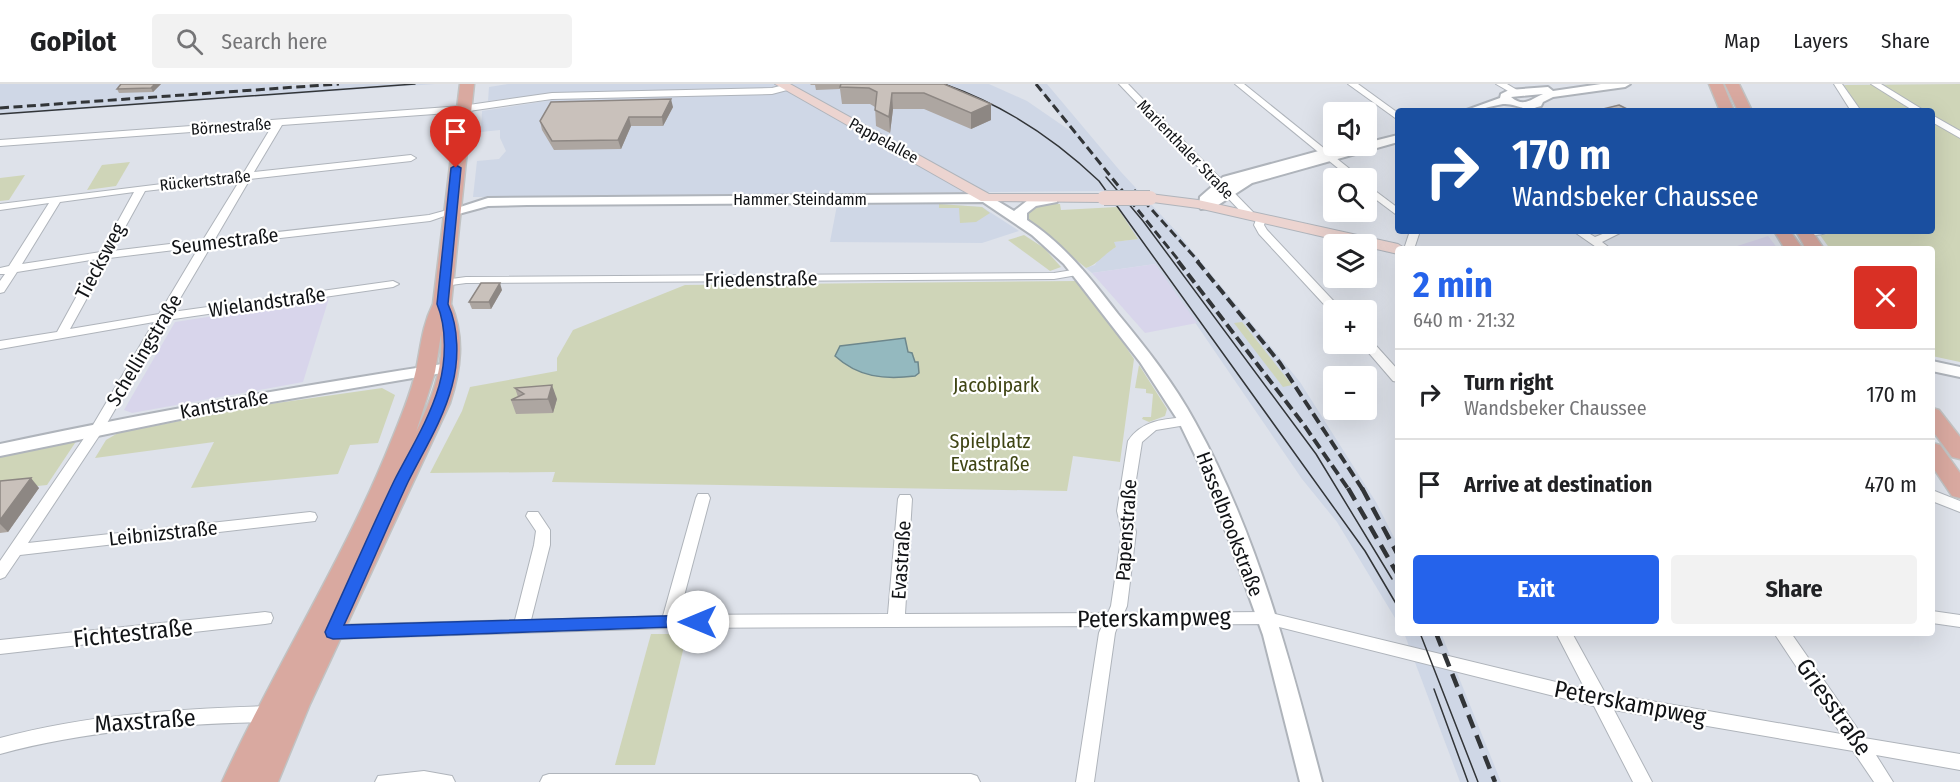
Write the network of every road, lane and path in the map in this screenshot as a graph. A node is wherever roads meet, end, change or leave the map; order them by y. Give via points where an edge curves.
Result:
1 (1123, 84) edge
2 (1239, 84) edge
3 (1352, 84) edge
4 (1499, 84) edge
5 (1580, 84) edge
6 (1625, 84) edge
7 (1716, 84) edge
8 (1732, 84) edge
9 (1838, 84) edge
10 (1875, 84) edge
11 (466, 86) edge
12 (784, 86) edge
13 (1514, 95) junction
14 (1533, 106) edge
15 (1478, 108) edge
16 (1516, 108) edge
17 (1726, 108) edge
18 (1744, 108) edge
19 (1854, 108) edge
20 (1915, 108) edge
21 (462, 109) junction
22 (1395, 115) edge
23 (1935, 120) edge
24 (279, 122) junction
25 (1395, 132) edge
26 (1960, 135) edge
27 (1377, 137) edge
28 (1395, 139) edge
29 (0, 143) edge
30 (1377, 143) edge
31 (1323, 153) edge
32 (1323, 156) edge
33 (1327, 156) edge
34 (411, 159) dead end
35 (1343, 168) edge
36 (248, 175) junction
37 (955, 180) junction
38 (141, 188) junction
39 (1224, 188) junction
40 (1377, 194) edge
41 (942, 198) junction
42 (986, 198) junction
43 (57, 199) junction
44 (1053, 199) junction
45 (1208, 203) junction
46 (1393, 204) edge
47 (0, 207) edge
48 (451, 212) junction
49 (1255, 217) junction
50 (1021, 221) junction
51 (1583, 234) edge
52 (1612, 234) edge
53 (1594, 241) junction
54 (210, 242) junction
55 (1602, 246) edge
56 (1395, 248) edge
57 (103, 255) junction
58 (13, 268) junction
59 (0, 271) edge
60 (1079, 272) junction
61 (444, 283) junction
62 (393, 284) dead end
63 (0, 290) edge
64 (1327, 300) edge
65 (442, 304) junction
66 (165, 317) junction
67 (61, 334) junction
68 (0, 345) edge
69 (1377, 354) edge
70 (1935, 367) edge
71 (450, 368) junction
72 (425, 372) junction
73 (1960, 372) edge
74 (1395, 375) edge
75 (1935, 419) edge
76 (1187, 421) junction
77 (98, 427) junction
78 (0, 450) edge
79 (1960, 452) edge
80 (1935, 455) edge
81 (1959, 493) edge
82 (1935, 496) edge
83 (703, 498) dead end
84 (905, 499) dead end
85 (533, 516) dead end
86 (310, 517) dead end
87 (15, 550) junction
88 (0, 573) edge
89 (1935, 617) edge
90 (265, 618) dead end
91 (1267, 618) junction
92 (1113, 619) junction
93 (896, 621) junction
94 (1960, 621) edge
95 (669, 622) junction
96 (521, 627) junction
97 (333, 632) junction
98 (1566, 636) edge
99 (1784, 636) edge
100 (0, 647) edge
101 (1600, 700) junction
102 (279, 714) junction
103 (0, 746) edge
104 (1862, 746) junction
105 (1960, 762) edge
106 (236, 782) edge
107 (264, 782) edge
108 (384, 782) edge
109 (446, 782) edge
110 (549, 782) edge
111 (971, 782) edge
112 (1085, 782) edge
113 (1311, 782) edge
114 (1643, 782) edge
115 (1884, 782) edge

1 - 39 street, Marienthaler Straße
2 - 31 street
3 - 22 street
4 - 13 street
5 - 13 street
6 - 14 street via 1551,94
7 - 17 main road
8 - 18 main road
9 - 19 street
10 - 20 street
11 - 21 main road
12 - 21 street, Börnestraße via 772,92 552,96
12 - 37 main road, Pappelallee
13 - 14 street
13 - 14 street
13 - 15 street
14 - 16 street
21 - 24 street, Börnestraße
21 - 48 main road
23 - 26 street
24 - 29 street, Börnestraße
24 - 36 street, Schellingstraße
25 - 27 street
28 - 30 street
32 - 39 street
33 - 35 street
34 - 36 street, Rückertstraße
36 - 38 street, Rückertstraße
36 - 54 street, Schellingstraße
37 - 41 street via 957,189
37 - 42 main road, Pappelallee
38 - 43 street, Rückertstraße
38 - 57 street, Tiecksweg
39 - 45 street
39 - 49 street, Marienthaler Straße
40 - 46 street
41 - 42 street, Hammer Steindamm
41 - 48 street, Hammer Steindamm via 488,202
42 - 44 main road, Hammer Steindamm
42 - 50 street, Hasselbrookstraße
43 - 47 street, Rückertstraße
43 - 58 street
44 - 45 main road, Hammer Steindamm, bridge via 1150,198
44 - 50 street via 1025,207 1020,212
45 - 49 main road, Hammer Steindamm
48 - 54 street, Seumestraße via 430,218
48 - 61 main road
49 - 56 main road, Hammer Steindamm
49 - 64 street, Marienthaler Straße via 1263,232
50 - 60 street, Hasselbrookstraße via 1049,240
51 - 53 street
52 - 53 street
53 - 55 street
54 - 57 street, Seumestraße
54 - 66 street, Schellingstraße
57 - 58 street, Seumestraße
57 - 67 street, Tiecksweg
58 - 59 street, Seumestraße
58 - 63 street
60 - 61 street, Friedenstraße via 1054,276
60 - 76 street, Hasselbrookstraße via 1146,358
61 - 65 main road
62 - 66 street, Wielandstraße
65 - 71 main road via 450,320
65 - 72 main road via 433,323
66 - 67 street, Wielandstraße
66 - 77 street, Schellingstraße
67 - 68 street, Wielandstraße
69 - 74 street
70 - 73 street
71 - 72 street, Kantstraße
71 - 97 main road via 432,423
72 - 77 street, Kantstraße
72 - 102 main road via 409,426
75 - 79 main road
76 - 91 street, Hasselbrookstraße via 1217,482
76 - 92 street, Papenstraße via 1151,426 1135,441 1124,511 1129,532 1119,606
77 - 78 street, Kantstraße
77 - 87 street, Schellingstraße
80 - 81 main road
81 - 82 street
83 - 95 street
84 - 93 street, Evastraße
85 - 96 street via 543,530 542,545
86 - 87 street, Leibnizstraße
87 - 88 street, Schellingstraße
89 - 94 street
90 - 100 street, Fichtestraße
91 - 92 street, Peterskampweg
91 - 101 street, Peterskampweg
91 - 113 street, Hasselbrookstraße
92 - 93 street, Peterskampweg
92 - 112 street, Papenstraße via 1107,633
93 - 95 street, Peterskampweg
95 - 96 street, Peterskampweg
96 - 97 street, Peterskampweg
97 - 102 main road
98 - 101 street
99 - 104 street, Griesstraße
101 - 104 street, Peterskampweg
101 - 114 street
102 - 103 street, Maxstraße via 90,724
102 - 106 main road
102 - 107 main road
104 - 105 street, Peterskampweg
104 - 115 street, Griesstraße
108 - 109 street via 424,778
110 - 111 street

